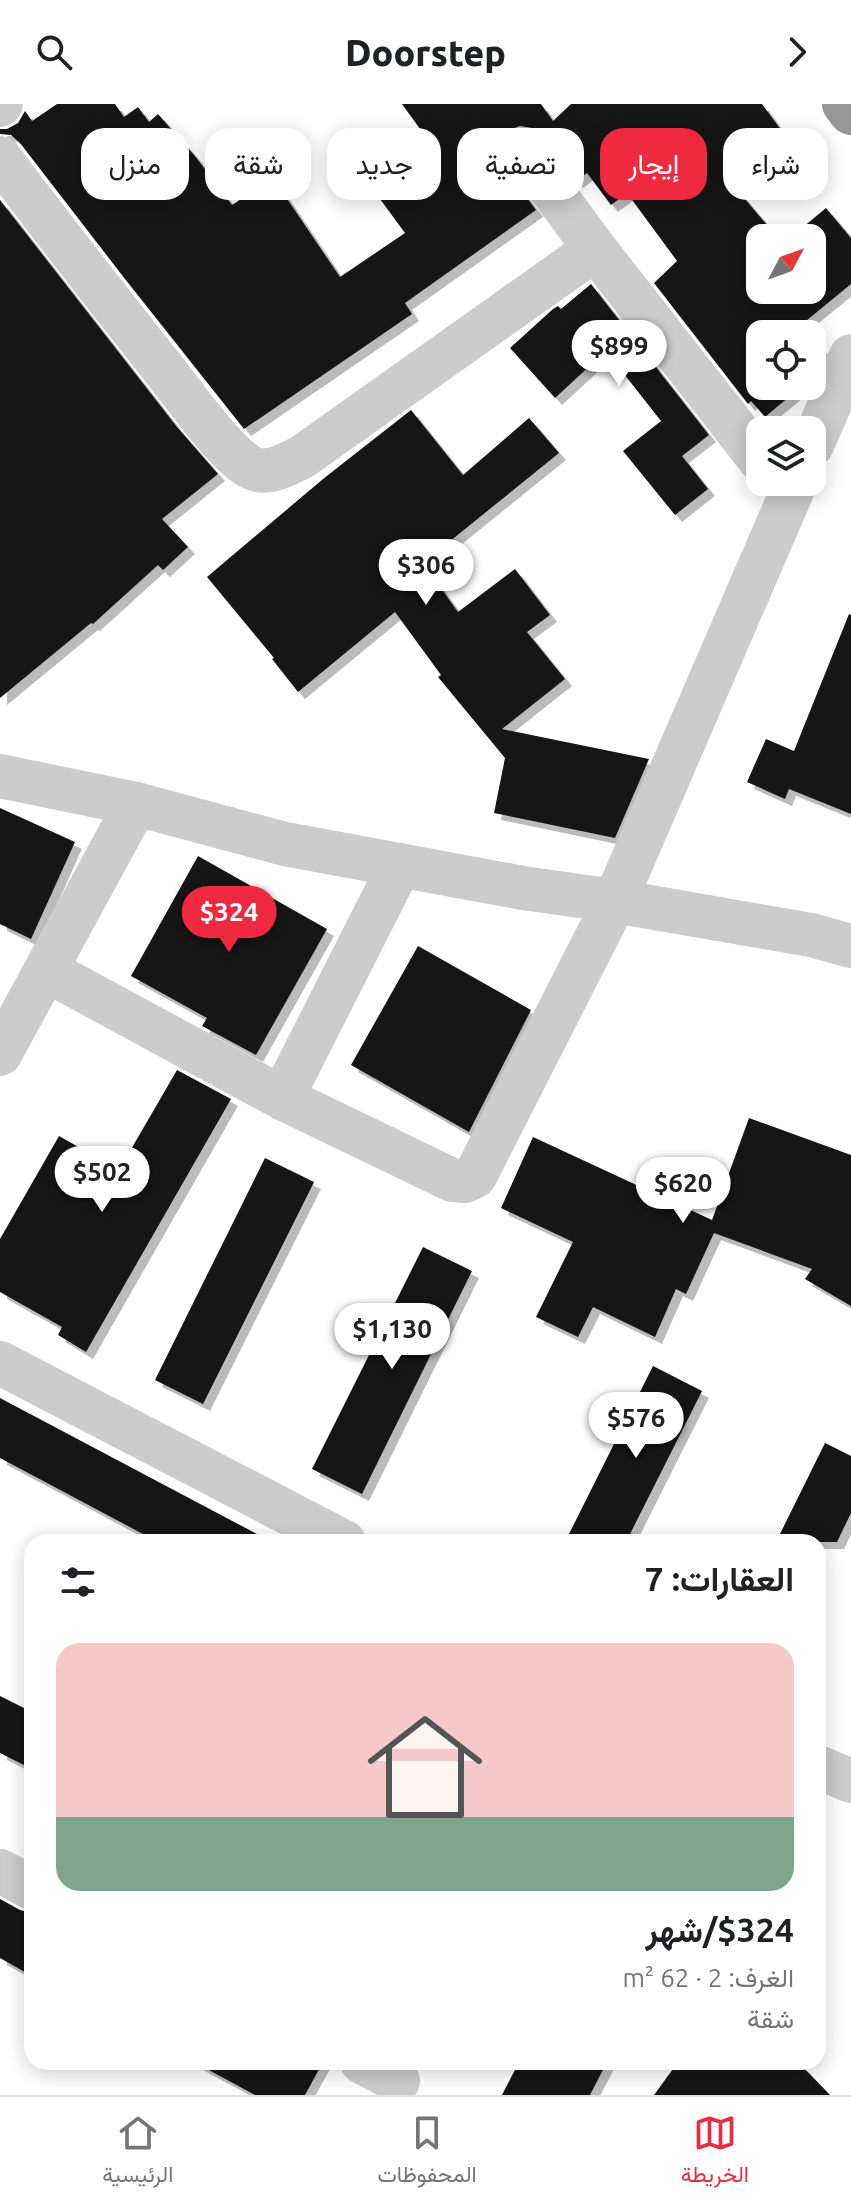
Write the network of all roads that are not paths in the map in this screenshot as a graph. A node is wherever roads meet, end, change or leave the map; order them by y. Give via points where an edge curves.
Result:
1 (844, 104) edge
2 (851, 113) edge
3 (0, 158) edge
4 (559, 200) edge
5 (595, 249) junction
6 (851, 356) edge
7 (825, 416) edge
8 (746, 442) edge
9 (783, 496) edge
10 (0, 776) edge
11 (136, 804) junction
12 (400, 865) junction
13 (615, 901) junction
14 (851, 946) edge
15 (46, 970) junction
16 (0, 1054) edge
17 (282, 1098) junction
18 (0, 1363) edge
19 (329, 1534) edge
20 (826, 1770) edge
21 (851, 1781) edge
22 (0, 1871) edge
23 (24, 1884) edge

1 - 2 highway
3 - 5 street via 210,427 253,469 274,470 302,457
4 - 5 street
5 - 8 street
6 - 7 street
9 - 13 street
10 - 11 street
11 - 12 street via 285,844
11 - 15 street
12 - 13 street
12 - 17 street
13 - 14 street
13 - 17 street via 475,1176 452,1180
15 - 16 street
15 - 17 street
18 - 19 street
20 - 21 street
22 - 23 street

